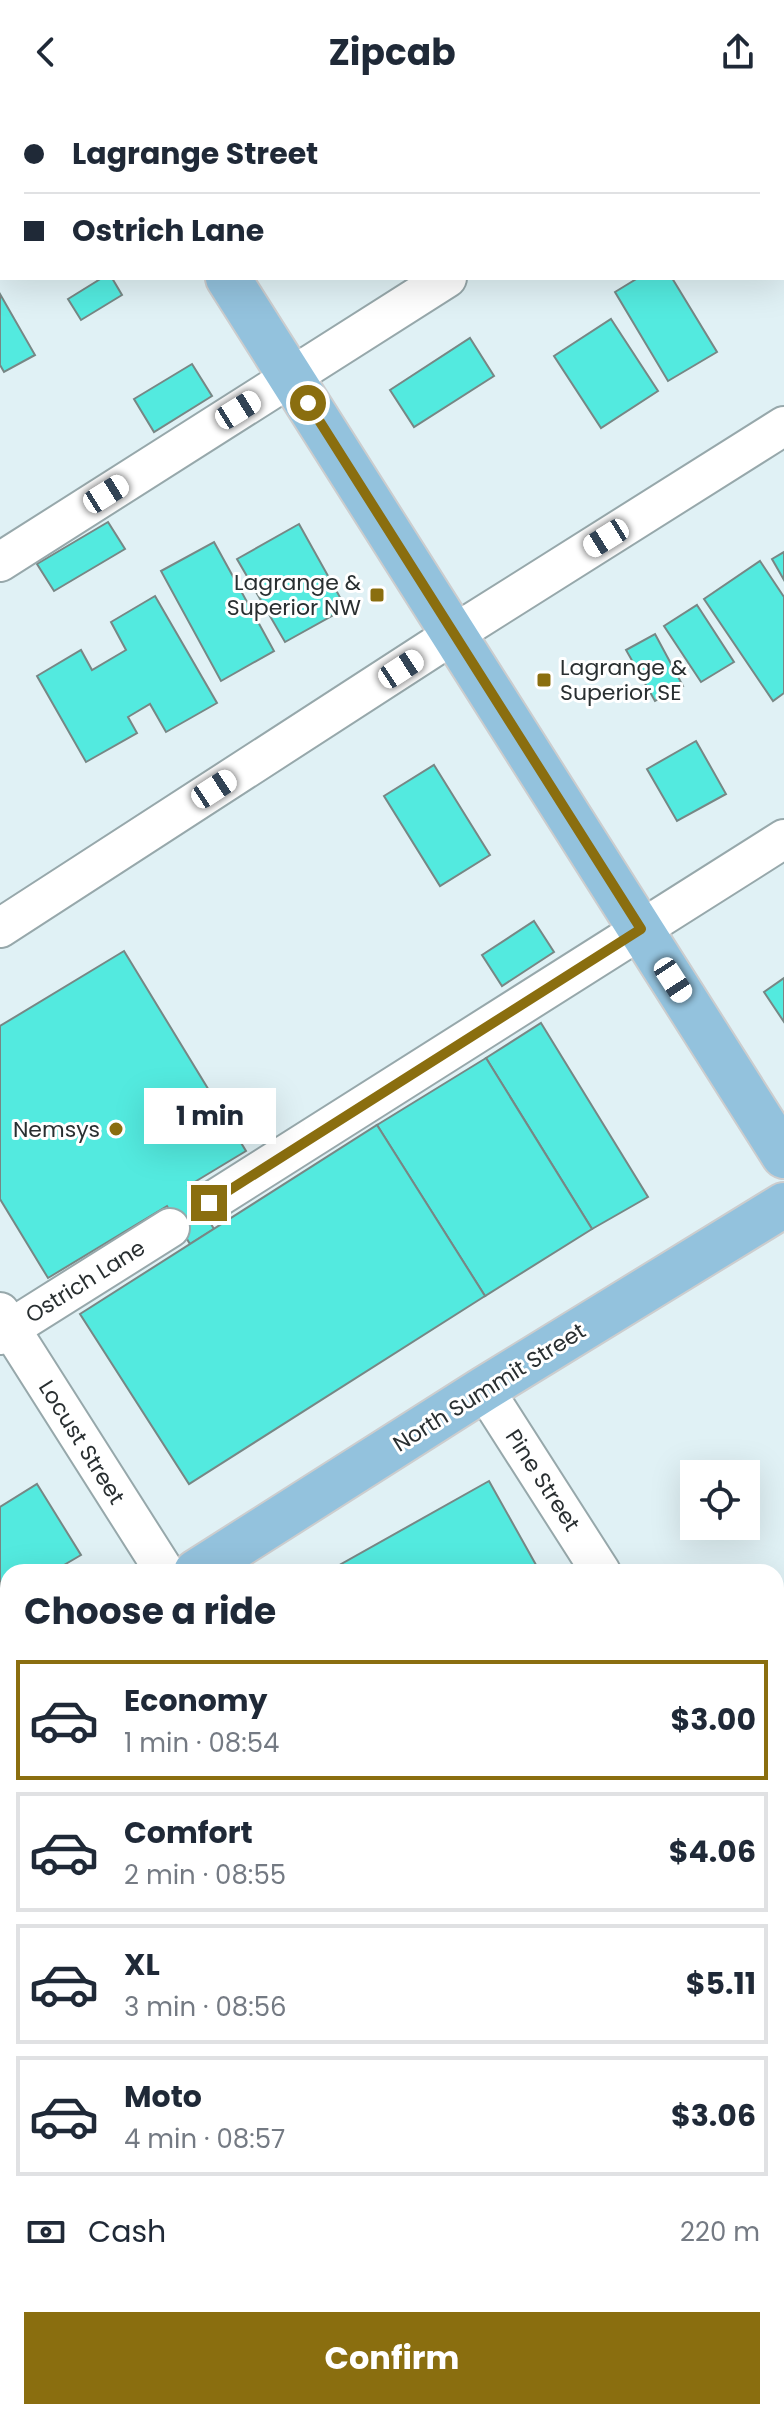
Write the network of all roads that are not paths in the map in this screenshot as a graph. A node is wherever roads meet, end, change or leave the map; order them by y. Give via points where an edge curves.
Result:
1 (229, 280) edge
2 (444, 280) edge
3 (291, 377) junction
4 (784, 426) edge
5 (0, 562) edge
6 (454, 634) junction
7 (784, 839) edge
8 (0, 928) edge
9 (641, 929) junction
10 (784, 1156) edge
11 (209, 1203) dead end
12 (784, 1205) edge
13 (170, 1228) dead end
14 (3, 1325) edge
15 (484, 1389) junction
16 (160, 1564) edge
17 (209, 1564) edge
18 (596, 1564) edge

1 - 3 main road
2 - 3 street
3 - 5 street
3 - 6 main road
4 - 6 street
6 - 8 street
6 - 9 main road
7 - 9 street
9 - 10 main road
9 - 11 street
12 - 15 main road, North Summit Street
13 - 14 street, Ostrich Lane
14 - 16 street, Locust Street
15 - 17 main road, North Summit Street
15 - 18 street, Pine Street

